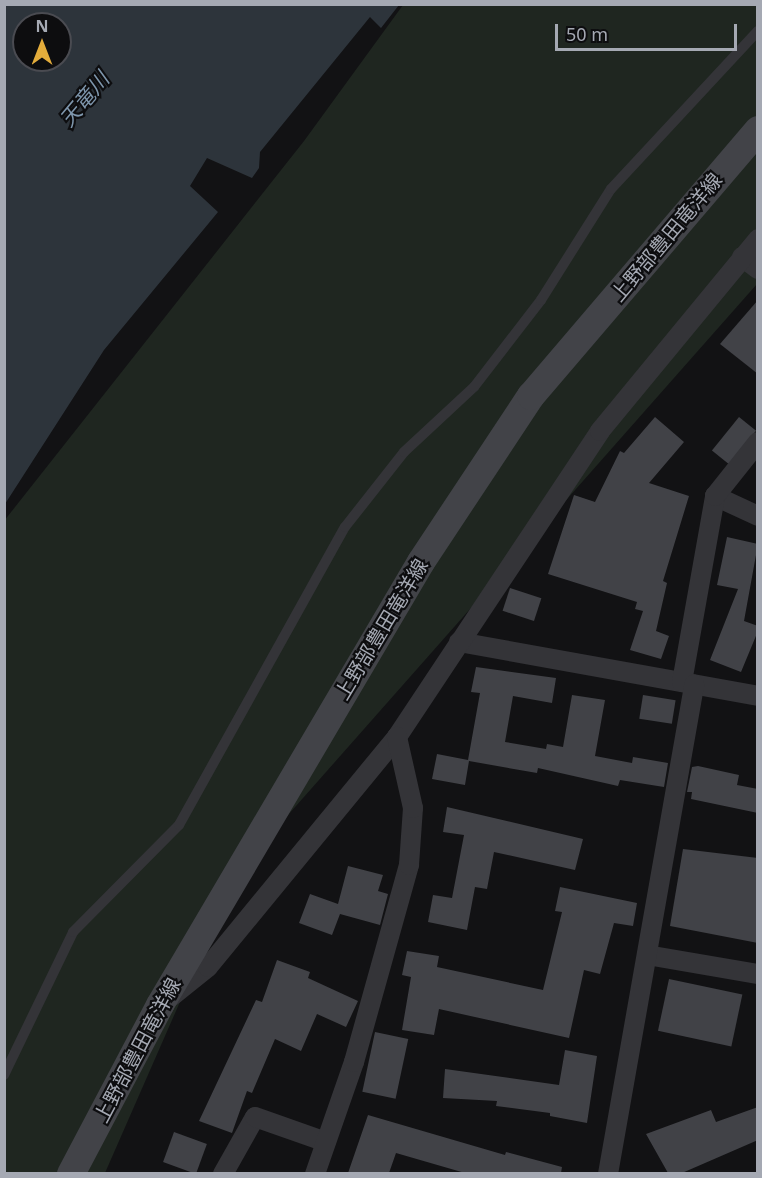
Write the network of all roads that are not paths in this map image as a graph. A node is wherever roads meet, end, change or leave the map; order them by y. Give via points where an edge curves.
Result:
1 (758, 31) edge
2 (758, 130) edge
3 (758, 239) edge
4 (750, 263) edge
5 (758, 442) edge
6 (715, 496) junction
7 (758, 516) edge
8 (459, 642) junction
9 (688, 683) junction
10 (758, 696) edge
11 (398, 737) junction
12 (647, 955) junction
13 (758, 974) edge
14 (160, 1005) junction
15 (4, 1075) edge
16 (326, 1142) junction
17 (71, 1173) edge
18 (223, 1173) edge
19 (315, 1173) edge
20 (608, 1173) edge

1 - 15 lane via 611,189 542,300 474,387 404,452 345,526 179,825 74,932
2 - 14 main road, 上野部豊田竜洋線 via 531,396 415,572
3 - 4 street
4 - 8 street via 600,431
5 - 6 street
6 - 7 street
6 - 9 street
8 - 9 street
8 - 11 street
9 - 10 street
9 - 12 street
11 - 14 street via 208,967
11 - 16 street via 413,808 409,865 354,1062
12 - 13 street
12 - 20 street
14 - 17 main road, 上野部豊田竜洋線
16 - 18 street via 255,1117
16 - 19 street

